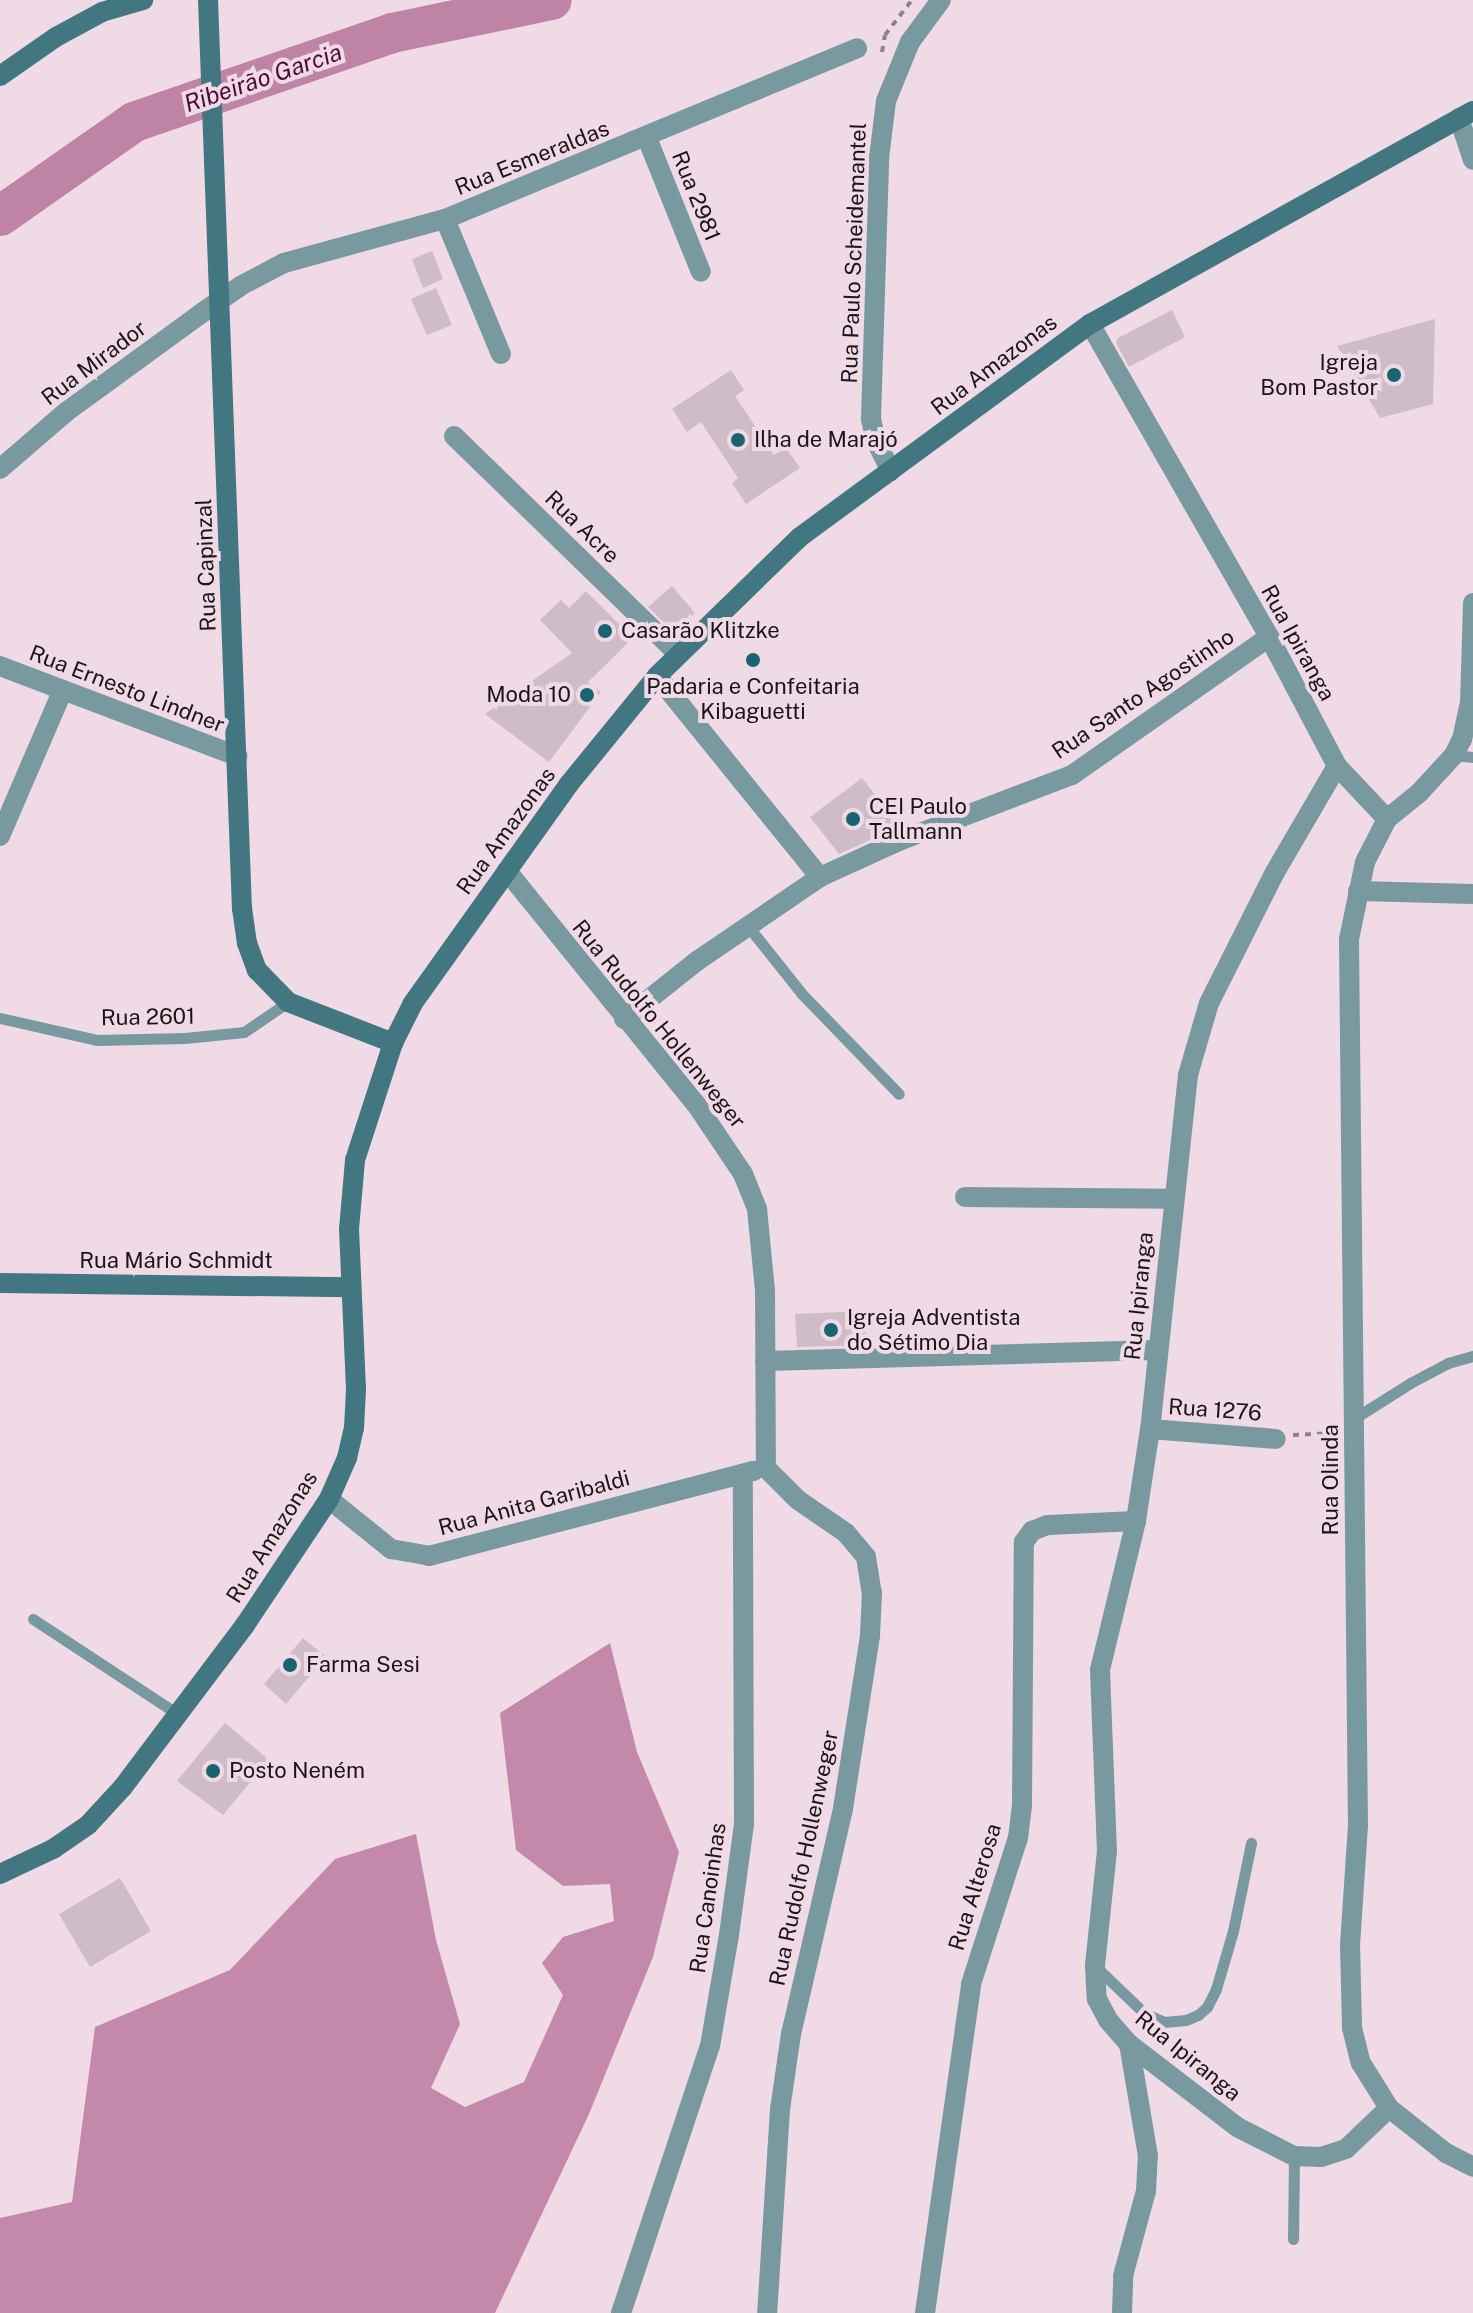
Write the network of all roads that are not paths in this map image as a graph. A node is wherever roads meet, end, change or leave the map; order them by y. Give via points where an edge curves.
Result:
1 (143, 0) edge
2 (208, 0) edge
3 (939, 3) edge
4 (100, 6) edge
5 (857, 48) dead end
6 (0, 76) edge
7 (1466, 114) edge
8 (647, 138) junction
9 (1473, 160) edge
10 (445, 219) junction
11 (701, 272) dead end
12 (221, 299) junction
13 (1090, 324) junction
14 (501, 354) dead end
15 (454, 436) dead end
16 (0, 469) edge
17 (891, 471) junction
18 (1473, 603) edge
19 (1269, 637) junction
20 (677, 653) junction
21 (0, 666) edge
22 (657, 676) junction
23 (62, 692) junction
24 (237, 756) junction
25 (1463, 756) edge
26 (1337, 766) junction
27 (1387, 819) junction
28 (0, 836) edge
29 (507, 871) junction
30 (820, 877) junction
31 (1358, 891) junction
32 (1473, 894) edge
33 (747, 925) junction
34 (288, 1002) junction
35 (0, 1018) edge
36 (624, 1019) junction
37 (393, 1043) junction
38 (899, 1094) dead end
39 (965, 1197) dead end
40 (1174, 1199) junction
41 (0, 1283) edge
42 (351, 1287) junction
43 (1157, 1350) junction
44 (1473, 1356) edge
45 (765, 1361) junction
46 (1355, 1426) junction
47 (1150, 1429) junction
48 (1276, 1439) road end
49 (766, 1468) junction
50 (743, 1474) junction
51 (329, 1499) junction
52 (1136, 1521) junction
53 (33, 1619) dead end
54 (179, 1715) junction
55 (1251, 1843) dead end
56 (0, 1874) edge
57 (1095, 1966) junction
58 (1129, 2044) junction
59 (1389, 2108) junction
60 (1294, 2156) junction
61 (1473, 2167) edge
62 (1293, 2239) dead end
63 (621, 2313) edge
64 (767, 2313) edge
65 (925, 2313) edge
66 (1122, 2313) edge

1 - 4 main road
2 - 12 main road, Rua Capinzal
3 - 17 street, Rua Paulo Scheidemantel via 910,42 886,101 879,158 871,419
4 - 6 main road
5 - 8 street, Rua Esmeraldas
7 - 9 street
7 - 13 main road, Rua Amazonas
8 - 10 street, Rua Esmeraldas
8 - 11 street, Rua 2981
10 - 12 street, Rua Esmeraldas via 284,263
10 - 14 street
12 - 16 street, Rua Mirador via 66,412
12 - 24 main road, Rua Capinzal
13 - 17 main road, Rua Amazonas
13 - 19 street, Rua Ipiranga
15 - 20 street, Rua Acre
17 - 20 main road, Rua Amazonas via 800,537
18 - 25 street
19 - 26 street, Rua Ipiranga
19 - 30 street, Rua Santo Agostinho via 1072,775
20 - 22 main road, Rua Amazonas
21 - 23 street, Rua Ernesto Lindner
22 - 29 main road, Rua Amazonas
22 - 30 street
23 - 24 street, Rua Ernesto Lindner
23 - 28 street
24 - 34 main road, Rua Capinzal via 247,943 257,970
25 - 27 street
26 - 27 street
26 - 40 street, Rua Ipiranga via 1275,872 1209,1003 1188,1075
27 - 31 street, Rua Olinda via 1365,862
29 - 36 street, Rua Rudolfo Hollenweger
29 - 37 main road, Rua Amazonas via 413,1003
30 - 33 street, Rua Santo Agostinho
31 - 32 street
31 - 46 street, Rua Olinda via 1349,939
33 - 36 street, Rua Santo Agostinho
33 - 38 lane via 802,994
34 - 35 lane, Rua 2601 via 244,1032 185,1038 97,1040
34 - 37 main road, Rua Capinzal
36 - 45 street, Rua Rudolfo Hollenweger via 696,1104 743,1174 757,1209
37 - 42 main road, Rua Amazonas via 355,1160
39 - 40 street
40 - 43 street, Rua Ipiranga
41 - 42 main road, Rua Mário Schmidt
42 - 51 main road, Rua Amazonas via 354,1428
43 - 45 street
43 - 47 street, Rua Ipiranga
44 - 46 lane via 1412,1382
45 - 49 street, Rua Rudolfo Hollenweger
46 - 59 street, Rua Olinda via 1358,1825 1350,1944 1352,2028 1361,2063
47 - 48 street, Rua 1276
47 - 52 street, Rua Ipiranga
49 - 50 street, Rua Anita Garibaldi
49 - 64 street, Rua Rudolfo Hollenweger via 798,1500 846,1533 866,1557 872,1593 843,1809 780,2109
50 - 51 street, Rua Anita Garibaldi via 429,1556 391,1549
50 - 63 street, Rua Canoinhas via 744,1824 729,1935 710,2046
51 - 54 main road, Rua Amazonas
52 - 57 street, Rua Ipiranga via 1100,1670 1107,1851
52 - 65 street, Rua Alterosa via 1048,1525 1032,1531 1024,1542 1018,1838 971,1984
53 - 54 lane
54 - 56 main road, Rua Amazonas via 88,1825
55 - 57 lane via 1216,1989 1198,2015 1164,2022 1144,2013
57 - 58 street, Rua Ipiranga via 1097,1999
58 - 60 street, Rua Ipiranga via 1237,2127
58 - 66 street via 1148,2156 1146,2191 1123,2276
59 - 60 street via 1346,2149 1321,2157
59 - 61 street, Rua Olinda via 1446,2153
60 - 62 lane

